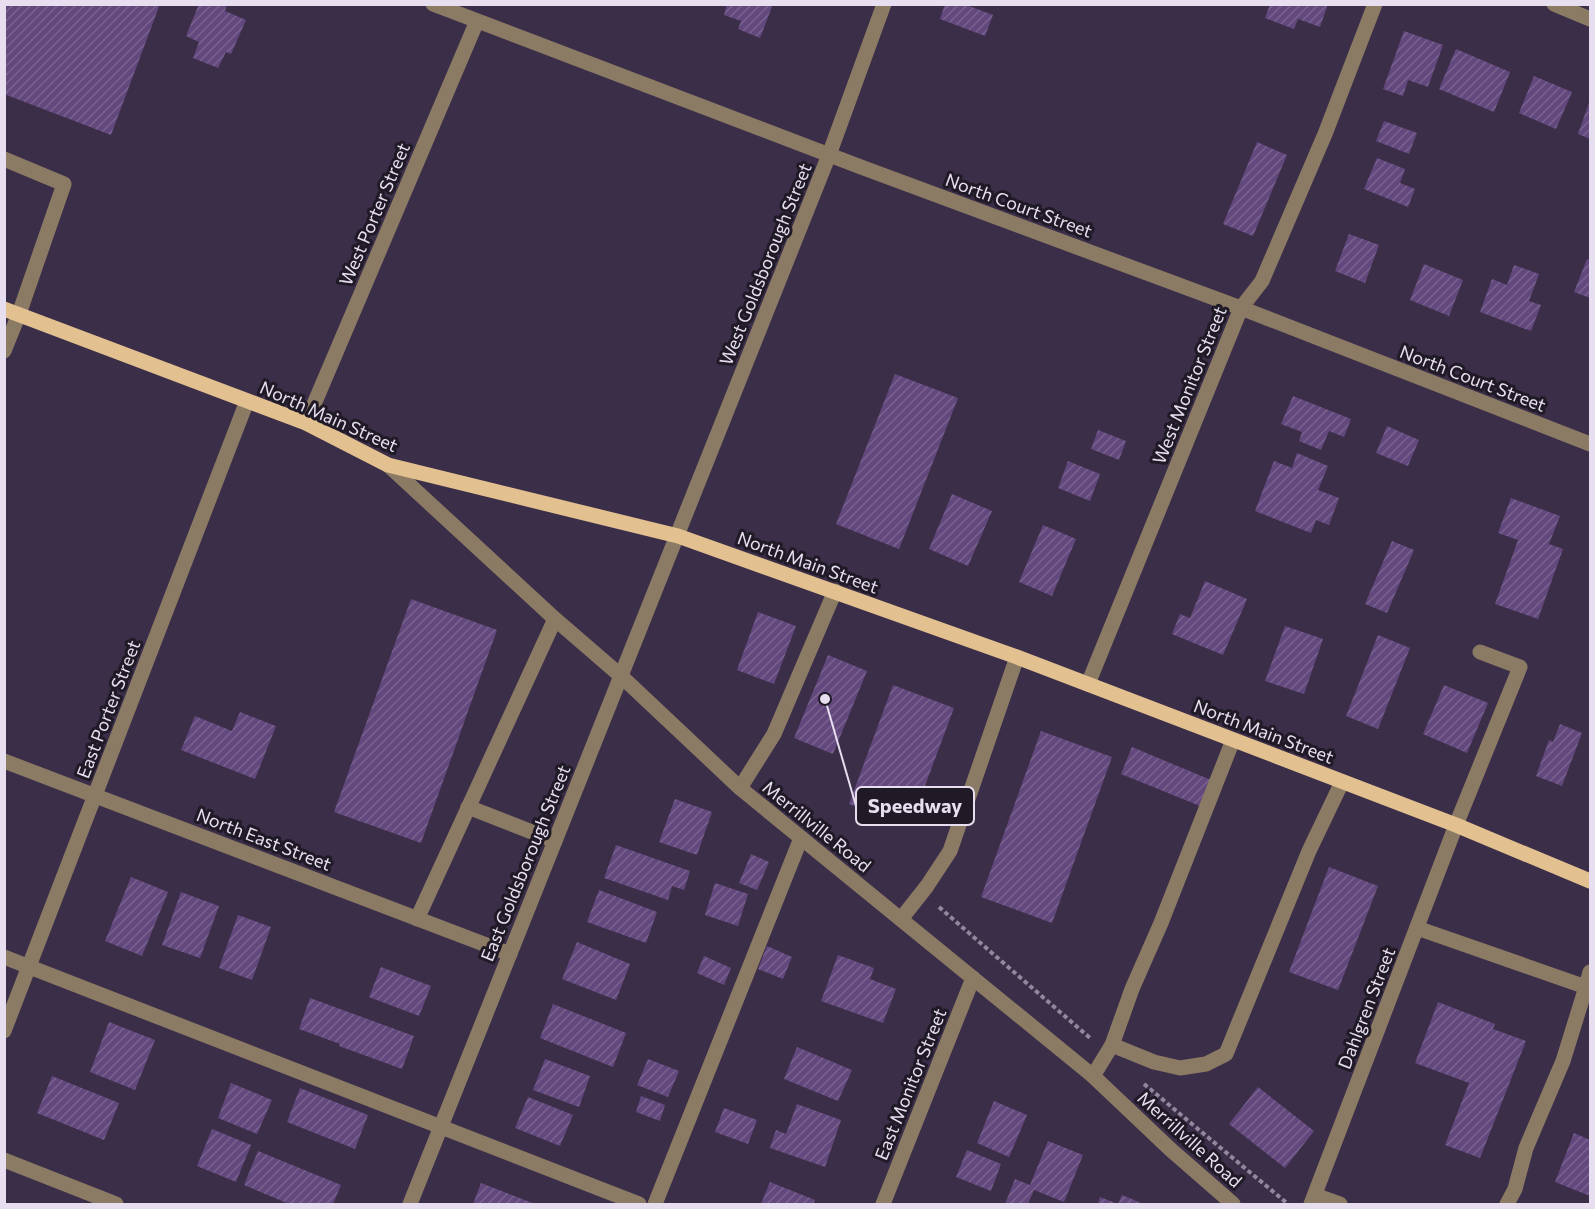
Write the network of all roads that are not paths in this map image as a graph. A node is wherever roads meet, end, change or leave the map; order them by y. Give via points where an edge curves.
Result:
1 (433, 4) edge
2 (884, 4) edge
3 (1375, 4) edge
4 (1554, 4) edge
5 (1590, 19) edge
6 (477, 21) junction
7 (829, 155) junction
8 (4, 159) edge
9 (1241, 308) junction
10 (12, 312) edge
11 (4, 351) edge
12 (247, 401) junction
13 (306, 423) junction
14 (1590, 444) edge
15 (388, 465) junction
16 (678, 536) junction
17 (835, 591) junction
18 (555, 619) junction
19 (1480, 652) dead end
20 (1017, 657) junction
21 (621, 676) junction
22 (1088, 684) junction
23 (1233, 740) junction
24 (4, 761) edge
25 (1342, 782) junction
26 (740, 788) junction
27 (95, 796) junction
28 (468, 807) junction
29 (1456, 825) junction
30 (801, 838) junction
31 (555, 841) junction
32 (1590, 881) edge
33 (417, 919) junction
34 (901, 919) junction
35 (1417, 928) junction
36 (510, 954) junction
37 (4, 957) edge
38 (29, 966) junction
39 (973, 978) junction
40 (1588, 979) edge
41 (4, 1030) edge
42 (1112, 1045) junction
43 (1093, 1076) junction
44 (441, 1126) junction
45 (4, 1160) edge
46 (1313, 1200) edge
47 (116, 1204) edge
48 (410, 1204) edge
49 (639, 1204) edge
50 (655, 1204) edge
51 (883, 1204) edge
52 (1233, 1204) edge
53 (1340, 1204) edge
54 (1507, 1204) edge

1 - 6 street, North Court Street
2 - 7 street, West Goldsborough Street
3 - 9 street, West Monitor Street via 1262,281
4 - 5 street
6 - 7 street, North Court Street
6 - 13 street, West Porter Street
7 - 9 street, North Court Street
7 - 16 street, West Goldsborough Street
8 - 10 street via 64,183
9 - 14 street, North Court Street
9 - 22 street, West Monitor Street
10 - 11 street
10 - 12 main road, North Main Street
12 - 13 main road, North Main Street
12 - 27 street, East Porter Street
13 - 15 main road, North Main Street
15 - 16 main road, North Main Street
15 - 18 street, Merrillville Road
16 - 17 main road, North Main Street
16 - 21 street, East Goldsborough Street
17 - 20 main road, North Main Street
17 - 26 street via 774,734
18 - 21 street, Merrillville Road
18 - 28 street
19 - 29 street, Dahlgren Street via 1520,667
20 - 22 main road, North Main Street
20 - 34 street via 950,852
21 - 26 street, Merrillville Road
21 - 31 street, East Goldsborough Street
22 - 23 main road, North Main Street
23 - 25 main road, North Main Street
23 - 42 street
24 - 27 street, North East Street
25 - 29 main road, North Main Street
25 - 42 street via 1309,851 1226,1054 1206,1065 1180,1068
26 - 30 street, Merrillville Road
27 - 33 street, North East Street
27 - 38 street, East Porter Street
28 - 31 street
28 - 33 street
29 - 32 main road, North Main Street
29 - 35 street, Dahlgren Street
30 - 34 street, Merrillville Road
30 - 50 street
31 - 36 street, East Goldsborough Street
33 - 36 street, North East Street
34 - 39 street, Merrillville Road
35 - 40 street
35 - 46 street, Dahlgren Street
36 - 44 street, East Goldsborough Street
37 - 38 street
38 - 41 street, East Porter Street
38 - 44 street
39 - 43 street, Merrillville Road
39 - 51 street, East Monitor Street
40 - 54 street via 1563,1061
42 - 43 street
43 - 52 street, Merrillville Road
44 - 48 street, East Goldsborough Street
44 - 49 street
45 - 47 street
46 - 53 street

